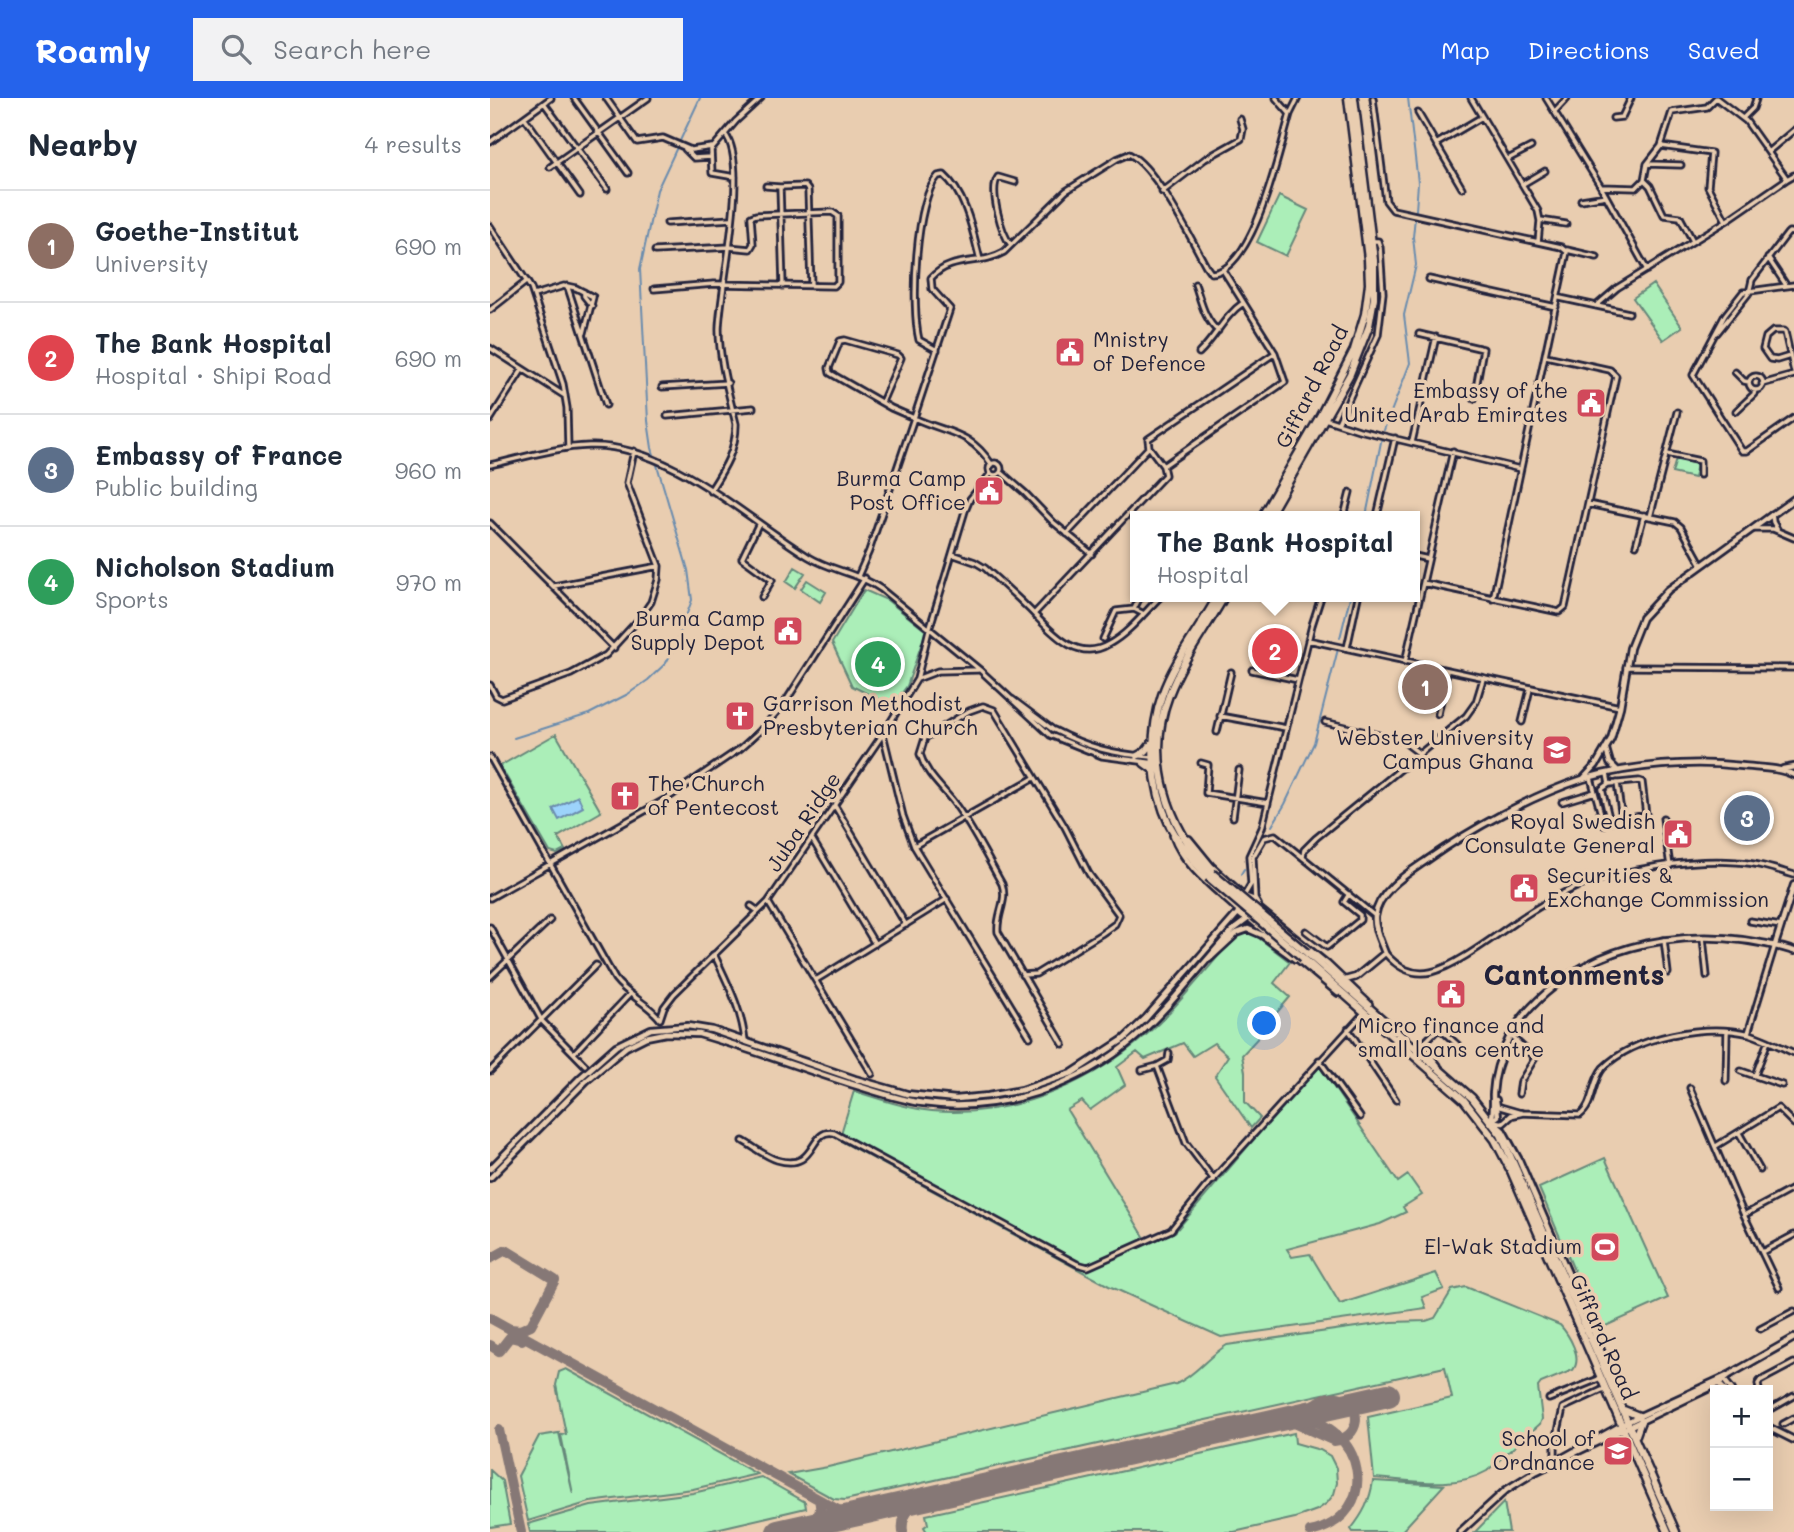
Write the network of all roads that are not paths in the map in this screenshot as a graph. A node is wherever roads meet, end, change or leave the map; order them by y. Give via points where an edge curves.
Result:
1 (551, 98) edge
2 (574, 98) edge
3 (606, 98) edge
4 (761, 98) edge
5 (1276, 98) edge
6 (1298, 98) edge
7 (1348, 98) edge
8 (1354, 98) edge
9 (1373, 98) edge
10 (1471, 98) edge
11 (1546, 98) edge
12 (1567, 98) edge
13 (1631, 98) edge
14 (646, 99) edge
15 (1719, 99) edge
16 (1756, 99) edge
17 (544, 103) junction
18 (1555, 111) junction
19 (1418, 113) dead end
20 (1290, 114) junction
21 (620, 117) junction
22 (1482, 117) junction
23 (524, 118) junction
24 (1613, 118) dead end
25 (1744, 118) junction
26 (1240, 119) dead end
27 (1794, 130) edge
28 (600, 132) junction
29 (725, 134) junction
30 (490, 142) edge
31 (1436, 145) junction
32 (1661, 146) junction
33 (712, 147) junction
34 (1531, 147) dead end
35 (578, 148) junction
36 (685, 149) junction
37 (1769, 151) junction
38 (711, 157) junction
39 (1508, 159) junction
40 (556, 162) junction
41 (1647, 164) junction
42 (1681, 165) dead end
43 (550, 167) dead end
44 (1545, 171) dead end
45 (628, 173) dead end
46 (1794, 175) edge
47 (735, 177) junction
48 (1787, 179) junction
49 (1644, 180) junction
50 (1015, 182) dead end
51 (1523, 184) junction
52 (766, 186) dead end
53 (780, 187) junction
54 (1601, 187) junction
55 (1462, 188) dead end
56 (607, 189) dead end
57 (1162, 192) junction
58 (580, 194) dead end
59 (1606, 196) junction
60 (1581, 200) dead end
61 (808, 212) junction
62 (781, 213) junction
63 (731, 219) junction
64 (1540, 220) junction
65 (1726, 221) junction
66 (667, 223) dead end
67 (1566, 224) dead end
68 (490, 227) edge
69 (1794, 233) edge
70 (1372, 241) junction
71 (1693, 241) junction
72 (1538, 242) junction
73 (1011, 245) junction
74 (729, 247) junction
75 (1565, 249) junction
76 (655, 251) dead end
77 (1597, 257) dead end
78 (1768, 258) junction
79 (980, 260) junction
80 (1223, 270) junction
81 (1647, 270) junction
82 (1779, 276) junction
83 (1429, 279) dead end
84 (527, 281) junction
85 (1195, 284) dead end
86 (1794, 285) edge
87 (724, 286) junction
88 (783, 286) junction
89 (811, 286) junction
90 (1787, 286) junction
91 (566, 287) junction
92 (1776, 287) junction
93 (654, 289) dead end
94 (1749, 289) junction
95 (533, 295) junction
96 (1559, 298) junction
97 (1244, 303) junction
98 (1595, 306) junction
99 (1556, 307) junction
100 (490, 310) edge
101 (1629, 313) dead end
102 (579, 322) junction
103 (587, 322) junction
104 (1218, 331) junction
105 (1419, 334) dead end
106 (584, 335) junction
107 (1436, 337) junction
108 (490, 348) edge
109 (938, 350) junction
110 (1275, 353) junction
111 (1199, 354) dead end
112 (1546, 356) junction
113 (1790, 356) junction
114 (522, 370) junction
115 (1735, 372) dead end
116 (1794, 374) edge
117 (1749, 382) junction
118 (728, 383) junction
119 (1762, 384) junction
120 (662, 387) dead end
121 (1755, 390) junction
122 (565, 396) junction
123 (1474, 399) dead end
124 (882, 402) junction
125 (606, 405) dead end
126 (753, 408) dead end
127 (733, 411) junction
128 (1736, 411) dead end
129 (1677, 412) dead end
130 (667, 416) dead end
131 (1323, 417) junction
132 (915, 418) junction
133 (1794, 418) edge
134 (490, 420) edge
135 (1338, 424) junction
136 (1395, 438) junction
137 (1412, 442) junction
138 (1149, 447) junction
139 (568, 448) junction
140 (634, 451) junction
141 (1453, 451) junction
142 (1667, 453) junction
143 (992, 464) junction
144 (490, 465) edge
145 (1163, 466) junction
146 (1520, 469) junction
147 (1000, 472) junction
148 (991, 473) junction
149 (1700, 475) dead end
150 (710, 491) junction
151 (1350, 492) dead end
152 (1794, 499) edge
153 (1588, 504) junction
154 (1132, 511) edge
155 (1265, 511) edge
156 (1272, 511) edge
157 (1345, 511) edge
158 (1378, 511) edge
159 (1130, 513) edge
160 (1772, 514) junction
161 (1644, 515) junction
162 (1650, 517) junction
163 (490, 523) edge
164 (759, 523) junction
165 (1750, 530) junction
166 (1779, 530) junction
167 (1067, 534) junction
168 (1794, 538) edge
169 (1636, 545) dead end
170 (952, 554) junction
171 (1092, 554) junction
172 (1420, 557) edge
173 (1428, 559) junction
174 (1702, 565) junction
175 (659, 566) junction
176 (858, 576) junction
177 (864, 578) junction
178 (1423, 583) junction
179 (554, 586) junction
180 (1420, 596) edge
181 (762, 597) dead end
182 (1493, 599) junction
183 (1138, 602) edge
184 (1155, 602) edge
185 (1214, 602) edge
186 (1221, 602) edge
187 (1319, 602) edge
188 (1357, 602) edge
189 (1419, 602) edge
190 (1134, 609) junction
191 (1034, 614) junction
192 (1144, 614) junction
193 (929, 629) junction
194 (1102, 639) dead end
195 (1308, 640) junction
196 (614, 648) junction
197 (1347, 648) junction
198 (1405, 662) junction
199 (1626, 667) junction
200 (1794, 667) edge
201 (980, 670) junction
202 (1252, 670) dead end
203 (1231, 671) dead end
204 (1447, 671) junction
205 (917, 679) junction
206 (1483, 679) junction
207 (1298, 680) junction
208 (490, 685) edge
209 (1530, 689) junction
210 (1620, 707) junction
211 (1438, 714) dead end
212 (1220, 716) junction
213 (1325, 722) dead end
214 (1522, 722) dead end
215 (1286, 728) junction
216 (1051, 732) junction
217 (1217, 732) dead end
218 (883, 734) junction
219 (1153, 742) junction
220 (1606, 749) junction
221 (1420, 754) junction
222 (1137, 756) junction
223 (490, 757) edge
224 (1201, 762) dead end
225 (1144, 763) joint
226 (1157, 763) junction
227 (1794, 767) edge
228 (1239, 770) dead end
229 (1778, 770) junction
230 (1619, 772) junction
231 (1607, 774) junction
232 (1794, 775) edge
233 (1035, 777) junction
234 (1591, 778) junction
235 (1583, 779) junction
236 (1617, 783) junction
237 (1609, 784) junction
238 (1595, 792) junction
239 (1236, 798) junction
240 (1562, 802) dead end
241 (1268, 803) junction
242 (835, 806) junction
243 (1233, 817) dead end
244 (1663, 818) dead end
245 (964, 819) junction
246 (1622, 820) junction
247 (1173, 825) junction
248 (1604, 825) dead end
249 (812, 839) junction
250 (1311, 843) junction
251 (914, 846) junction
252 (1305, 859) junction
253 (551, 863) junction
254 (1313, 866) junction
255 (1670, 866) junction
256 (1794, 875) edge
257 (1794, 885) edge
258 (1349, 894) junction
259 (1244, 896) junction
260 (490, 898) edge
261 (947, 899) junction
262 (1255, 900) junction
263 (768, 902) junction
264 (751, 906) dead end
265 (1258, 908) junction
266 (1237, 910) junction
267 (758, 911) junction
268 (1375, 916) junction
269 (1249, 918) junction
270 (550, 920) dead end
271 (1750, 922) dead end
272 (906, 925) junction
273 (1781, 926) junction
274 (490, 927) edge
275 (1306, 931) dead end
276 (1703, 938) junction
277 (1664, 940) junction
278 (875, 944) junction
279 (1775, 945) junction
280 (1794, 951) edge
281 (1385, 953) junction
282 (714, 954) junction
283 (1304, 958) junction
284 (509, 960) junction
285 (1205, 960) junction
286 (596, 965) dead end
287 (1668, 973) dead end
288 (1023, 975) junction
289 (1707, 976) dead end
290 (490, 977) edge
291 (1356, 977) junction
292 (816, 980) junction
293 (1345, 980) junction
294 (1354, 989) junction
295 (629, 995) junction
296 (664, 1007) junction
297 (653, 1009) junction
298 (1362, 1009) junction
299 (1375, 1013) junction
300 (542, 1021) junction
301 (1348, 1029) junction
302 (1727, 1031) junction
303 (1748, 1034) junction
304 (1510, 1035) junction
305 (1030, 1037) dead end
306 (1768, 1040) junction
307 (745, 1042) junction
308 (1063, 1044) dead end
309 (1411, 1044) junction
310 (1422, 1045) junction
311 (1459, 1046) dead end
312 (574, 1053) junction
313 (1169, 1053) dead end
314 (1794, 1053) edge
315 (1319, 1060) junction
316 (585, 1065) dead end
317 (1157, 1066) junction
318 (1441, 1069) junction
319 (1142, 1070) dead end
320 (490, 1071) edge
321 (1741, 1071) dead end
322 (872, 1074) dead end
323 (1755, 1075) junction
324 (1726, 1082) dead end
325 (1782, 1085) dead end
326 (1690, 1088) dead end
327 (1519, 1094) dead end
328 (1396, 1100) dead end
329 (1495, 1106) junction
330 (1521, 1113) junction
331 (1486, 1114) junction
332 (1360, 1117) dead end
333 (1488, 1123) junction
334 (1794, 1124) edge
335 (1738, 1133) junction
336 (743, 1141) dead end
337 (1716, 1146) junction
338 (490, 1169) edge
339 (1760, 1170) dead end
340 (490, 1178) edge
341 (1214, 1180) junction
342 (1794, 1188) edge
343 (1744, 1215) junction
344 (1794, 1235) edge
345 (1762, 1252) junction
346 (1779, 1288) dead end
347 (1794, 1311) edge
348 (1760, 1329) dead end
349 (1794, 1338) edge
350 (1794, 1363) edge
351 (1725, 1377) junction
352 (1601, 1378) junction
353 (1717, 1382) junction
354 (1720, 1385) edge
355 (1729, 1385) edge
356 (1758, 1385) edge
357 (1606, 1388) junction
358 (1794, 1396) edge
359 (1549, 1399) dead end
360 (1773, 1408) edge
361 (1623, 1409) junction
362 (1794, 1418) edge
363 (1640, 1419) junction
364 (1783, 1424) dead end
365 (1627, 1425) junction
366 (1773, 1430) edge
367 (1636, 1437) junction
368 (1794, 1440) edge
369 (1555, 1463) junction
370 (1460, 1532) edge
371 (1668, 1532) edge
372 (1676, 1532) edge

1 - 17 street
2 - 28 street
3 - 21 street
4 - 29 street
5 - 20 street
6 - 20 street
7 - 131 main road, Giffard Road via 1368,259 1368,298 1354,350
8 - 70 main road, Giffard Road
9 - 72 street via 1385,193 1393,210
10 - 22 street
11 - 18 street
12 - 18 street
13 - 24 street via 1622,117
14 - 21 street
15 - 25 street
15 - 32 street via 1707,107 1672,112
16 - 25 street
17 - 23 street
17 - 35 street
18 - 54 street
19 - 31 street
20 - 80 street via 1255,229
21 - 28 street
21 - 36 street via 637,142 659,138
22 - 31 street
22 - 39 street
23 - 30 street
23 - 40 street
25 - 37 street
26 - 57 street via 1241,139
27 - 37 street
28 - 35 street
28 - 45 street
29 - 33 street
29 - 47 street via 733,149
31 - 55 street
32 - 41 street
32 - 65 street via 1711,153 1708,187
33 - 36 street
33 - 38 street
34 - 39 street
35 - 40 street
35 - 56 street
36 - 38 street via 694,158
37 - 48 street
38 - 47 street via 712,173
39 - 51 street
40 - 43 street
40 - 58 street
41 - 42 street
41 - 49 street
44 - 51 street
46 - 48 street
47 - 63 street
48 - 65 street
49 - 54 street via 1635,189
49 - 71 street via 1664,215 1680,217
50 - 73 street via 994,180 1002,226
51 - 64 street
52 - 53 street
53 - 61 street via 807,188
53 - 62 street
54 - 59 street
57 - 73 street via 1135,157 1125,155 1066,191
57 - 80 street via 1211,273
59 - 60 street
59 - 81 street
61 - 62 street
61 - 89 street
61 - 89 street via 838,216 838,282
62 - 74 street via 751,217 750,249
62 - 88 street
63 - 66 street
63 - 74 street
64 - 67 street
64 - 72 street
65 - 71 street
68 - 84 street
69 - 78 street via 1789,232
70 - 131 main road, Giffard Road via 1369,326 1350,374
70 - 135 street via 1378,241 1380,247 1383,293 1378,335
71 - 81 street
72 - 75 street
73 - 79 street via 996,257
74 - 76 street
74 - 87 street
75 - 77 street
75 - 96 street via 1568,255
78 - 82 street
78 - 94 street
79 - 109 street via 953,263 931,278 932,289 950,309
79 - 109 street via 957,192 941,175 934,180 923,217 915,302 919,340
80 - 97 street
81 - 98 street
82 - 90 street
82 - 92 street
83 - 99 street
84 - 95 street
84 - 100 street
85 - 104 street via 1202,307
86 - 90 street
87 - 88 street
87 - 93 street
87 - 118 street via 720,346
88 - 89 street
90 - 92 street
91 - 95 street
91 - 102 street
91 - 103 street via 584,292 592,306
92 - 94 street
94 - 133 street via 1693,374 1741,450
95 - 122 street
96 - 98 street
96 - 99 street
97 - 104 street
97 - 110 street
98 - 101 street
99 - 112 street
102 - 103 street
102 - 106 street
103 - 106 street
104 - 111 street
105 - 107 street
106 - 125 street
107 - 123 street via 1483,349
107 - 137 street
108 - 114 street
109 - 132 street
110 - 138 street via 1153,435
110 - 145 street via 1285,382
112 - 146 street
112 - 153 street via 1610,370 1616,376
113 - 113 street via 1783,330 1766,337 1763,348 1770,359
113 - 116 street
114 - 122 street
114 - 134 street
115 - 117 street
116 - 119 street
117 - 119 street via 1755,376
117 - 121 street
118 - 120 street
118 - 127 street
119 - 121 street
121 - 128 street
122 - 139 street
124 - 124 street via 830,373 840,341 901,358
124 - 132 street
126 - 127 street
127 - 130 street
127 - 150 street via 734,446
129 - 142 street
131 - 135 street
131 - 155 main road, Giffard Road
131 - 156 main road, Giffard Road
132 - 143 street via 964,436
132 - 176 street
135 - 136 street
136 - 137 street
136 - 158 street
137 - 141 street
138 - 145 street
138 - 167 street
139 - 140 street
139 - 144 street
140 - 150 street
140 - 175 street via 628,483
141 - 146 street
141 - 173 street
142 - 149 street via 1700,461
142 - 162 street
143 - 147 street via 999,464
143 - 148 street
145 - 154 street via 1165,475
146 - 182 street
147 - 148 street
147 - 167 street
148 - 170 street, Juba Ridge via 970,499
150 - 164 street
151 - 157 street
152 - 160 main road
153 - 161 street
153 - 182 street via 1564,609 1559,612
159 - 171 street
160 - 165 main road
160 - 166 street
161 - 162 street
161 - 169 street
162 - 174 street via 1679,524
163 - 179 street
164 - 176 street via 825,566
164 - 181 street via 742,558 772,580
165 - 166 street
165 - 174 main road
166 - 168 street
167 - 171 street
170 - 191 street via 985,568
170 - 193 street, Juba Ridge
171 - 191 street
172 - 173 street
173 - 178 street
174 - 199 main road via 1668,590 1642,618
175 - 179 street
175 - 196 street via 651,601
176 - 177 street
177 - 193 street
177 - 253 street via 784,704 760,731 666,799
178 - 180 street
178 - 182 street
179 - 196 street
183 - 190 street
184 - 192 street
185 - 219 main road, Giffard Road via 1162,695
186 - 226 main road, Giffard Road via 1168,697
187 - 195 street
188 - 197 street
189 - 198 street
190 - 192 street
190 - 194 street via 1116,611
191 - 192 street via 1062,641 1088,650 1110,644
193 - 201 street
193 - 205 street, Juba Ridge
195 - 197 street
195 - 207 street
196 - 208 street via 571,674 505,698 498,698
197 - 198 street
198 - 204 street
199 - 200 street
199 - 210 main road
201 - 205 street via 950,669
201 - 216 street
202 - 207 street
203 - 212 street
204 - 206 street
204 - 211 street
205 - 218 street, Juba Ridge
206 - 209 street
206 - 221 street via 1472,710
207 - 215 street
209 - 210 street
209 - 214 street
210 - 220 main road
212 - 215 street
212 - 217 street
213 - 221 street via 1407,743
215 - 241 street
216 - 222 street via 1093,748
216 - 225 street via 1102,756
218 - 242 street, Juba Ridge
218 - 251 street
219 - 222 main road
219 - 226 main road, Giffard Road
220 - 230 main road
220 - 235 main road
221 - 250 street
222 - 226 street
223 - 253 street
224 - 239 street via 1208,765 1206,793
225 - 226 main road
226 - 247 main road, Giffard Road via 1161,800
227 - 229 main road
228 - 239 street
229 - 230 main road via 1697,763
229 - 232 main road
230 - 231 main road
231 - 234 main road
231 - 237 street
233 - 245 street
233 - 245 street via 994,710 983,706 942,727 925,738 920,754 932,780
233 - 288 street via 1119,918 1113,927 1036,974
234 - 235 main road
234 - 238 street
235 - 268 main road via 1512,810 1434,855 1395,884
236 - 237 street
236 - 246 street
236 - 246 street via 1641,781 1644,794 1646,815
237 - 246 street via 1602,789 1609,821
238 - 240 street
238 - 248 street
239 - 241 street
239 - 243 street
241 - 259 street via 1249,856 1251,884
242 - 249 street, Juba Ridge
242 - 272 street
244 - 255 street
245 - 251 street
245 - 288 street via 1006,894 998,932
247 - 259 main road, Giffard Road
247 - 266 main road, Giffard Road via 1176,844 1197,873
247 - 283 main road, Giffard Road, bridge via 1210,875
249 - 263 street, Juba Ridge
249 - 278 street
250 - 252 street via 1304,849
250 - 254 street via 1306,853
251 - 261 street
252 - 254 street
252 - 262 street via 1279,836 1264,838 1253,857
253 - 260 street
253 - 295 street via 611,972
254 - 258 street
255 - 256 street via 1737,862
255 - 281 street via 1578,887 1436,971 1410,972
257 - 273 main road
258 - 268 street
258 - 275 street via 1345,902 1360,920 1327,947
259 - 262 main road
259 - 266 main road
261 - 272 street
261 - 305 street
262 - 265 main road
263 - 267 street, Juba Ridge
263 - 292 street
264 - 267 street
265 - 269 main road
265 - 293 main road, Giffard Road
266 - 269 main road
266 - 307 main road via 1124,1039 1072,1073 1022,1090 967,1098 922,1097
267 - 282 street, Juba Ridge
268 - 281 main road
269 - 283 main road, Giffard Road
269 - 285 main road
270 - 284 street
271 - 273 street
272 - 278 street
273 - 279 main road
274 - 284 street
276 - 277 main road
276 - 279 main road
276 - 289 street
277 - 287 street
277 - 304 main road via 1626,948 1575,970 1539,999
278 - 292 street
279 - 280 main road
279 - 303 street
281 - 291 main road
282 - 296 street, Juba Ridge
282 - 307 street via 743,1023
283 - 285 main road via 1291,958 1248,929
283 - 298 main road, Giffard Road
283 - 299 main road, Giffard Road
284 - 290 street
284 - 300 street
285 - 340 main road via 1146,1027 1111,1056 1046,1090 992,1102 914,1102 699,1034 646,1037 610,1058
286 - 300 street
288 - 308 street
291 - 293 main road
291 - 294 main road
292 - 322 street
293 - 294 main road, Giffard Road
294 - 299 main road, Giffard Road
295 - 297 street
295 - 312 street
296 - 297 street
296 - 297 street via 660,1019
298 - 301 street
298 - 333 main road, Giffard Road
299 - 309 main road, Giffard Road
300 - 312 street
300 - 320 street
301 - 315 street
301 - 328 street
302 - 303 street
302 - 324 street
302 - 330 street via 1679,1033 1630,1049 1594,1080 1587,1107 1580,1115
303 - 306 street
304 - 327 street via 1535,1058
304 - 329 main road via 1497,1064
306 - 314 street
306 - 323 street
307 - 338 main road via 695,1026 634,1035 602,1057
309 - 310 street
309 - 318 main road, Giffard Road
310 - 311 street via 1439,1028
310 - 318 street
312 - 316 street
313 - 317 street via 1168,1060
315 - 332 street
315 - 341 street
317 - 319 street
317 - 341 street via 1186,1143
318 - 331 main road, Giffard Road
321 - 323 street
323 - 325 street
326 - 337 street
329 - 330 street
329 - 331 main road
329 - 333 main road
330 - 333 main road via 1503,1123
331 - 333 main road, Giffard Road
333 - 352 main road, Giffard Road
333 - 361 main road, Giffard Road via 1508,1148
334 - 335 street via 1778,1108
335 - 337 street
335 - 339 street
336 - 341 street via 777,1160 797,1161 810,1154 819,1135 834,1133 1088,1267 1171,1230
337 - 343 street
342 - 343 street
343 - 345 street
344 - 345 street
345 - 346 street
347 - 348 street
349 - 351 main road
350 - 356 street
351 - 353 main road
351 - 355 main road
352 - 357 main road, Giffard Road
352 - 359 street
353 - 354 main road
353 - 363 main road
357 - 365 main road, Giffard Road
357 - 369 street via 1563,1408
358 - 360 street
361 - 363 main road
361 - 365 main road, Giffard Road
362 - 364 street
363 - 365 main road
363 - 367 main road
365 - 367 main road, Giffard Road
365 - 369 main road
365 - 371 main road, Giffard Road
366 - 368 main road
367 - 372 main road, Giffard Road
369 - 370 main road via 1506,1490

